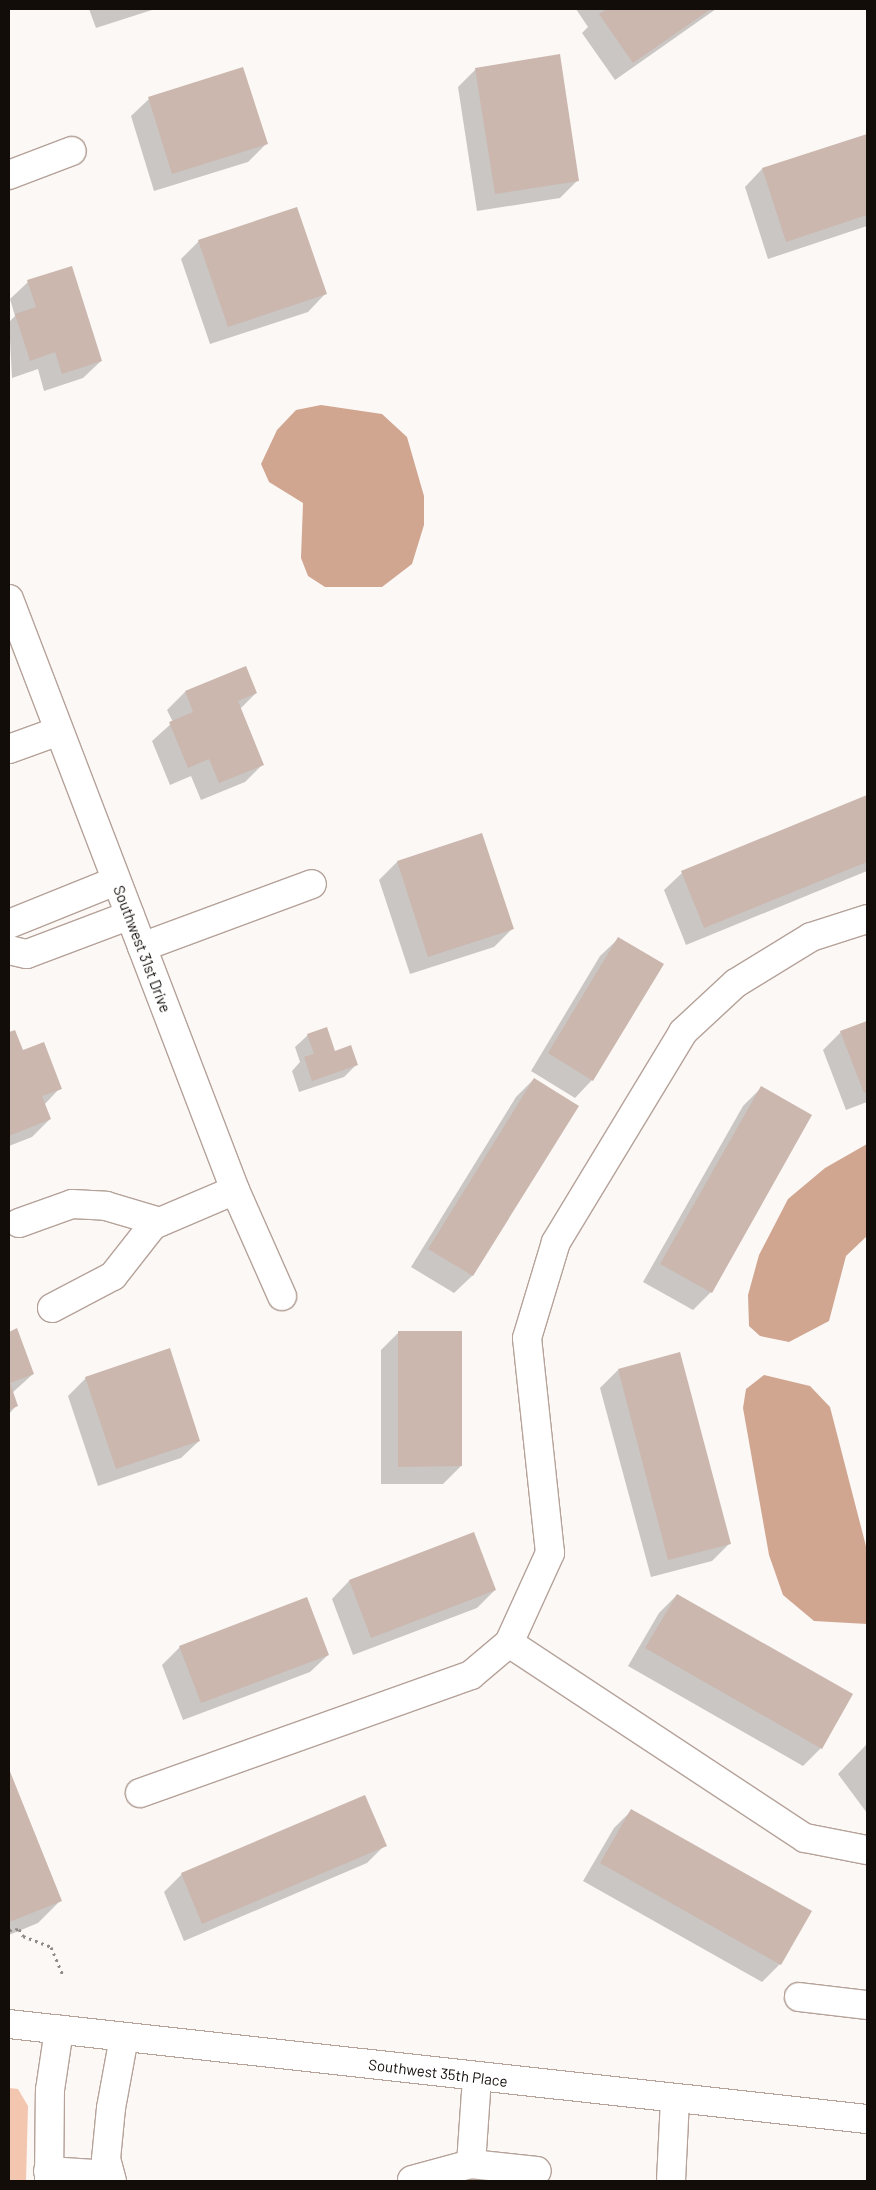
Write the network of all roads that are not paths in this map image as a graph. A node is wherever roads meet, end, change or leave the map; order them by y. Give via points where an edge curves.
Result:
1 (72, 151) dead end
2 (9, 175) edge
3 (9, 599) edge
4 (59, 731) junction
5 (9, 749) edge
6 (116, 882) junction
7 (312, 884) dead end
8 (130, 915) junction
9 (867, 919) edge
10 (9, 924) edge
11 (142, 947) junction
12 (9, 950) edge
13 (235, 1190) junction
14 (160, 1222) junction
15 (19, 1223) dead end
16 (282, 1296) dead end
17 (52, 1308) dead end
18 (508, 1643) junction
19 (140, 1793) dead end
20 (867, 1850) edge
21 (799, 1997) dead end
22 (867, 2005) edge
23 (9, 2024) edge
24 (59, 2030) junction
25 (124, 2037) junction
26 (477, 2078) junction
27 (675, 2100) junction
28 (867, 2119) edge
29 (471, 2164) junction
30 (537, 2171) dead end
31 (49, 2176) edge
32 (111, 2178) edge
33 (412, 2180) edge
34 (671, 2181) edge

1 - 2 street
3 - 4 street, Southwest 31st Drive
4 - 5 street
4 - 6 street, Southwest 31st Drive
6 - 8 street, Southwest 31st Drive
6 - 10 street
7 - 11 street
8 - 11 street, Southwest 31st Drive
8 - 12 street via 27,954
9 - 18 street via 811,937 778,957 736,983 683,1032 556,1242 527,1338 550,1553
11 - 13 street, Southwest 31st Drive
13 - 14 street
13 - 16 street, Southwest 31st Drive
14 - 15 street via 106,1206 72,1204
14 - 17 street via 113,1276
18 - 19 street via 471,1675
18 - 20 street via 805,1838
21 - 22 street
23 - 24 street, Southwest 35th Place
24 - 25 street, Southwest 35th Place
24 - 31 street via 50,2090
25 - 26 street, Southwest 35th Place
25 - 32 street via 111,2108 106,2160
26 - 27 street, Southwest 35th Place
26 - 29 street
27 - 28 street, Southwest 35th Place
27 - 34 street
29 - 30 street
29 - 33 street
31 - 32 street

